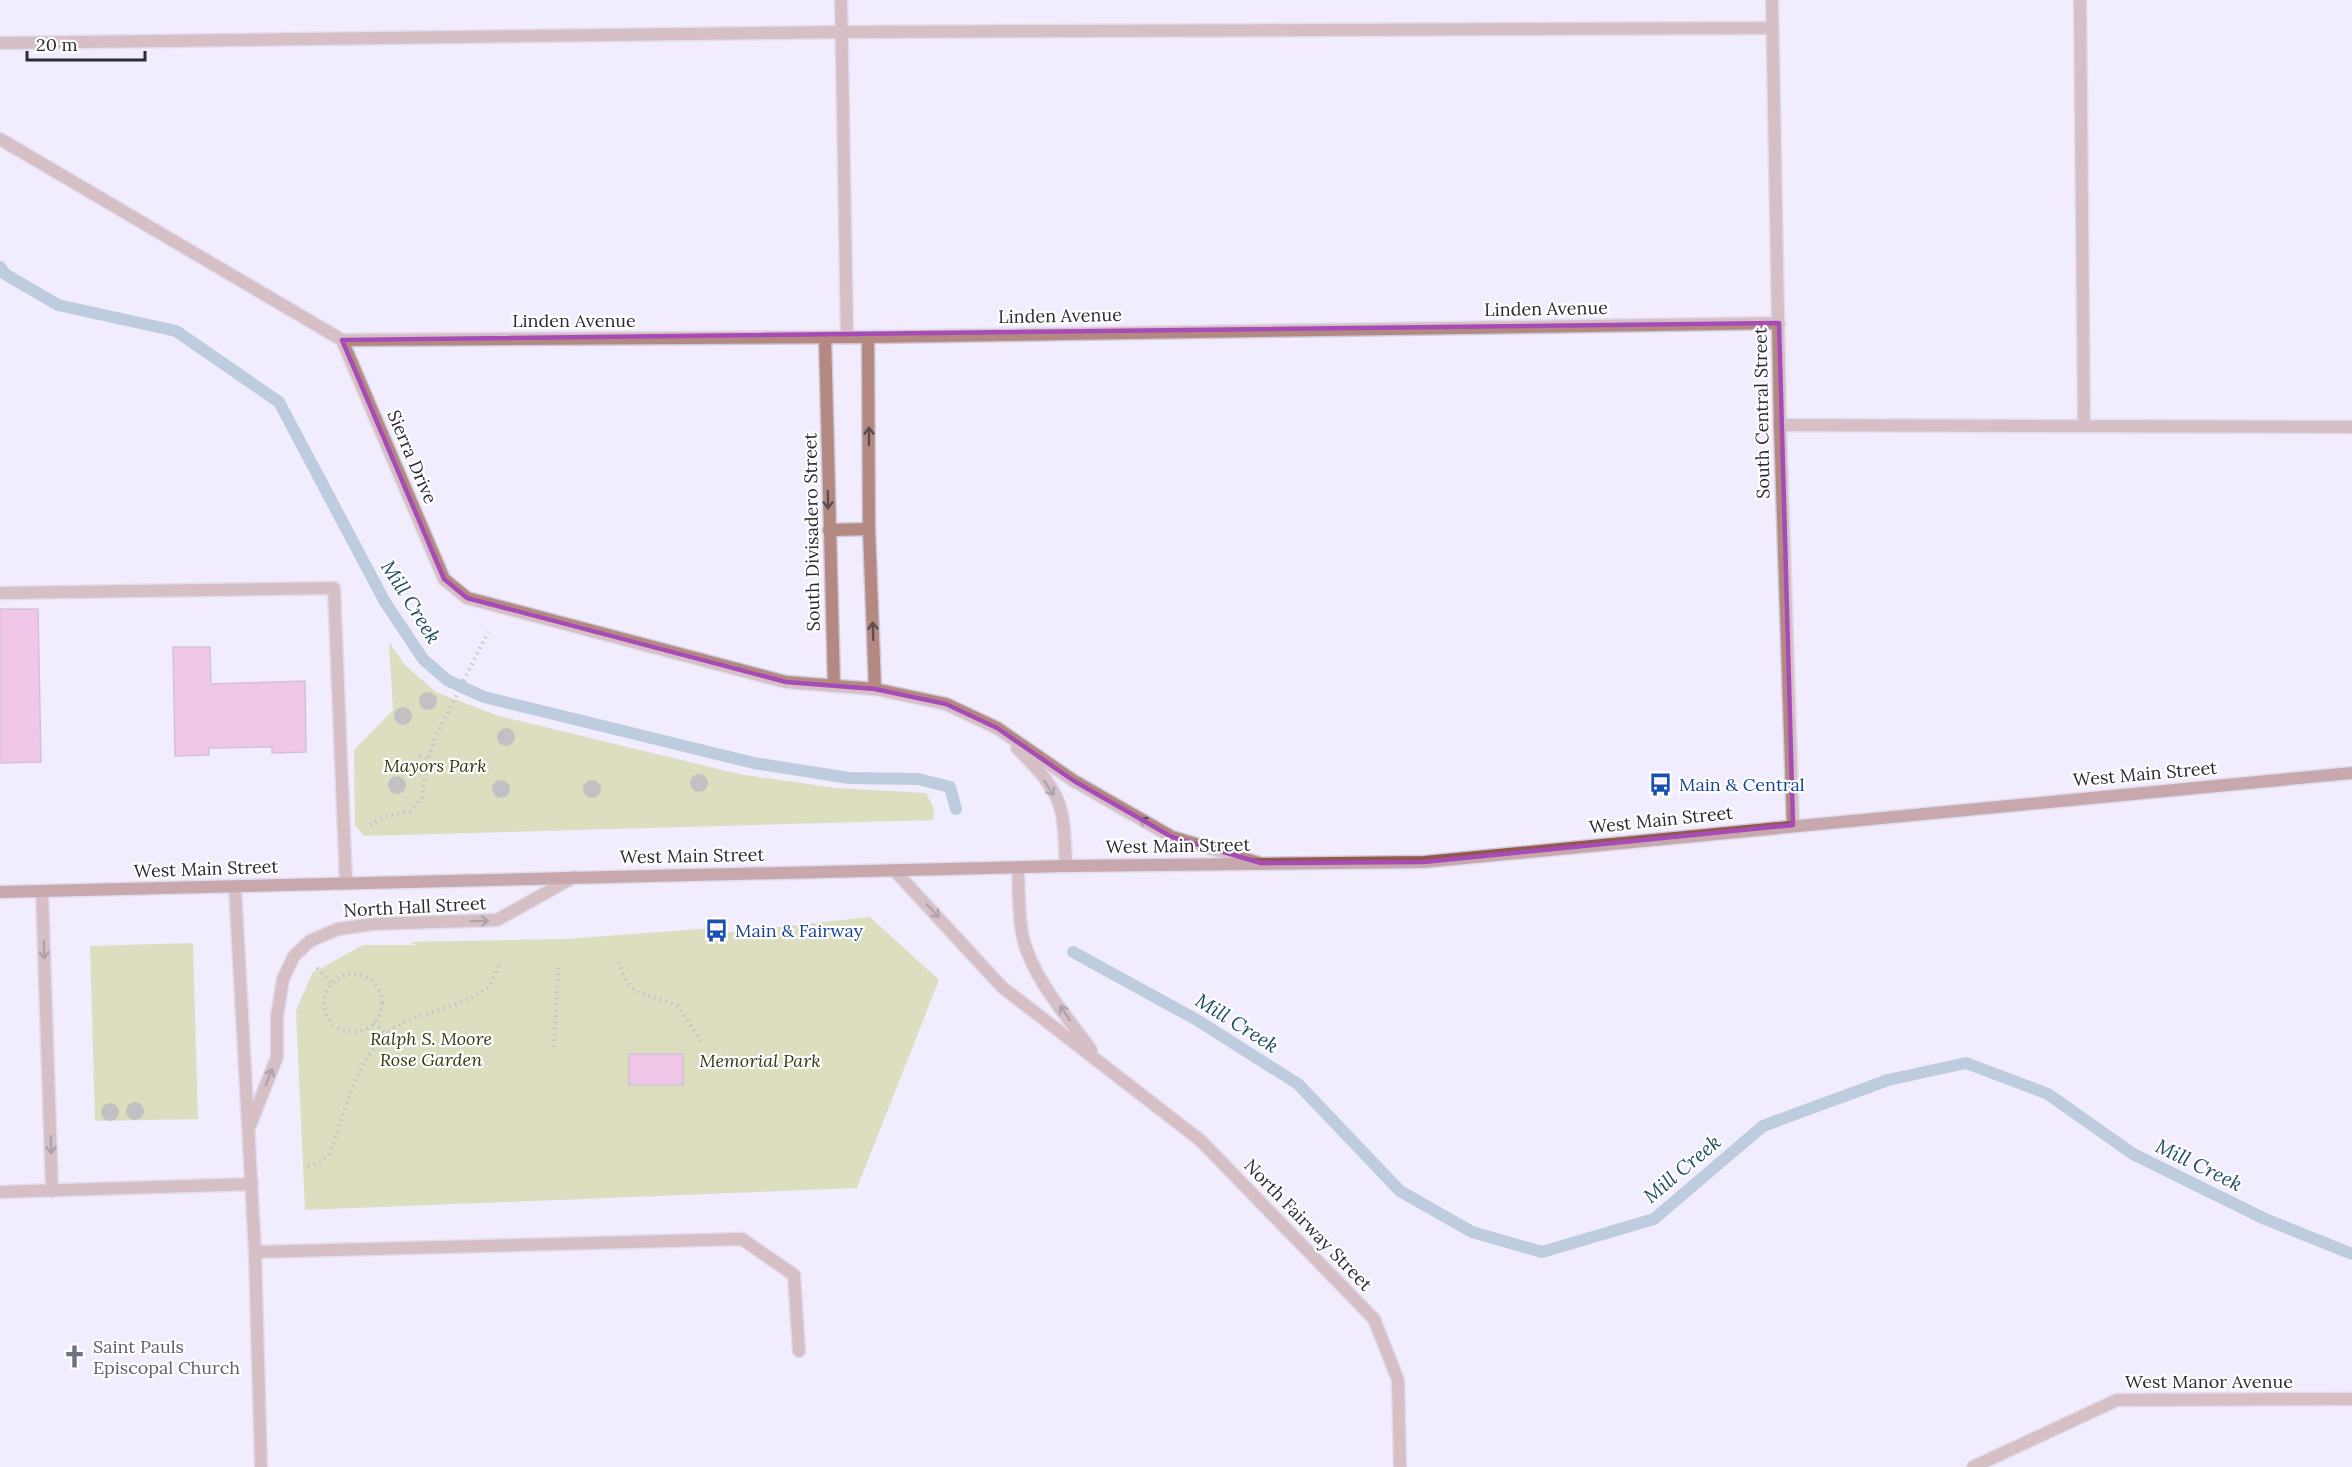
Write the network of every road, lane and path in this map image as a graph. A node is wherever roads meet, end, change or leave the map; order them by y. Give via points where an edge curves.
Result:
1 (841, 0) edge
2 (1772, 0) edge
3 (2080, 0) edge
4 (1772, 28) junction
5 (842, 32) junction
6 (0, 43) edge
7 (0, 139) edge
8 (1779, 323) junction
9 (825, 337) junction
10 (848, 337) junction
11 (868, 337) junction
12 (342, 340) junction
13 (1780, 425) junction
14 (2084, 425) junction
15 (2352, 427) edge
16 (869, 529) junction
17 (829, 530) junction
18 (0, 593) edge
19 (500, 607) junction
20 (834, 685) junction
21 (876, 689) junction
22 (997, 728) junction
23 (420, 755) dead end
24 (428, 759) junction
25 (2352, 773) edge
26 (1793, 825) junction
27 (364, 828) dead end
28 (1261, 863) junction
29 (1066, 866) junction
30 (1018, 868) junction
31 (894, 870) junction
32 (575, 877) junction
33 (346, 883) junction
34 (235, 886) junction
35 (42, 891) junction
36 (0, 892) edge
37 (619, 962) dead end
38 (499, 966) dead end
39 (317, 968) dead end
40 (558, 968) dead end
41 (332, 984) junction
42 (374, 1023) junction
43 (387, 1034) junction
44 (701, 1041) dead end
45 (554, 1047) dead end
46 (1098, 1061) junction
47 (248, 1132) junction
48 (308, 1166) dead end
49 (252, 1184) junction
50 (52, 1191) junction
51 (0, 1192) edge
52 (255, 1252) junction
53 (799, 1350) dead end
54 (2352, 1399) edge
55 (261, 1467) edge
56 (1400, 1467) edge
57 (1973, 1467) edge

1 - 5 street
2 - 4 street, South Central Street
3 - 14 street
4 - 5 street
4 - 8 street, South Central Street
5 - 6 street
5 - 10 street
7 - 12 street
8 - 11 street, Linden Avenue
8 - 13 street, South Central Street
9 - 10 street, Linden Avenue
9 - 12 street, Linden Avenue
9 -> 17 street, South Divisadero Street
10 - 11 street, Linden Avenue
16 -> 11 street
12 - 19 street, Sierra Drive via 444,579 467,598
13 - 14 street
13 - 26 street, South Central Street
14 - 15 street
16 - 17 street
21 -> 16 street
17 - 20 street, South Divisadero Street
18 - 33 street via 334,588
19 - 20 street, Sierra Drive via 786,682
19 - 24 path
20 - 21 street
21 - 22 street via 946,704
28 -> 22 street via 1172,837 1074,781
22 -> 29 street via 1037,768 1056,798 1062,813
23 - 24 path
24 - 27 path via 422,798 410,811 384,817
25 - 26 street, West Main Street
26 - 28 street, West Main Street via 1424,862
28 - 29 street, West Main Street
29 - 30 street, West Main Street
30 - 31 street, West Main Street
46 -> 30 street, North Fairway Street via 1029,956 1021,923
31 - 32 street, West Main Street
31 -> 46 street, North Fairway Street via 1002,987
32 - 33 street, West Main Street
47 -> 32 street, North Hall Street via 277,1057 277,1016 283,979 294,956 310,941 338,929 374,924 497,920
33 - 34 street, West Main Street
34 - 35 street, West Main Street
34 - 47 street, North Hall Street
35 - 36 street, West Main Street
35 -> 50 street
37 - 44 path via 624,978 635,991 678,1006
38 - 43 path via 491,982 466,1000 420,1015
39 - 41 path
40 - 45 path
41 - 42 path via 324,1005 334,1025 350,1032
41 - 42 path via 353,974 373,982 382,1007
42 - 43 path
43 - 48 path via 359,1071 329,1154
46 - 56 street, North Fairway Street via 1200,1140 1374,1319 1398,1380
47 - 49 street, North Hall Street
49 - 50 street
49 - 52 street, North Hall Street
50 - 51 street
52 - 53 street via 742,1239 794,1275
52 - 55 street, North Hall Street
54 - 57 street, West Manor Avenue via 2117,1400

